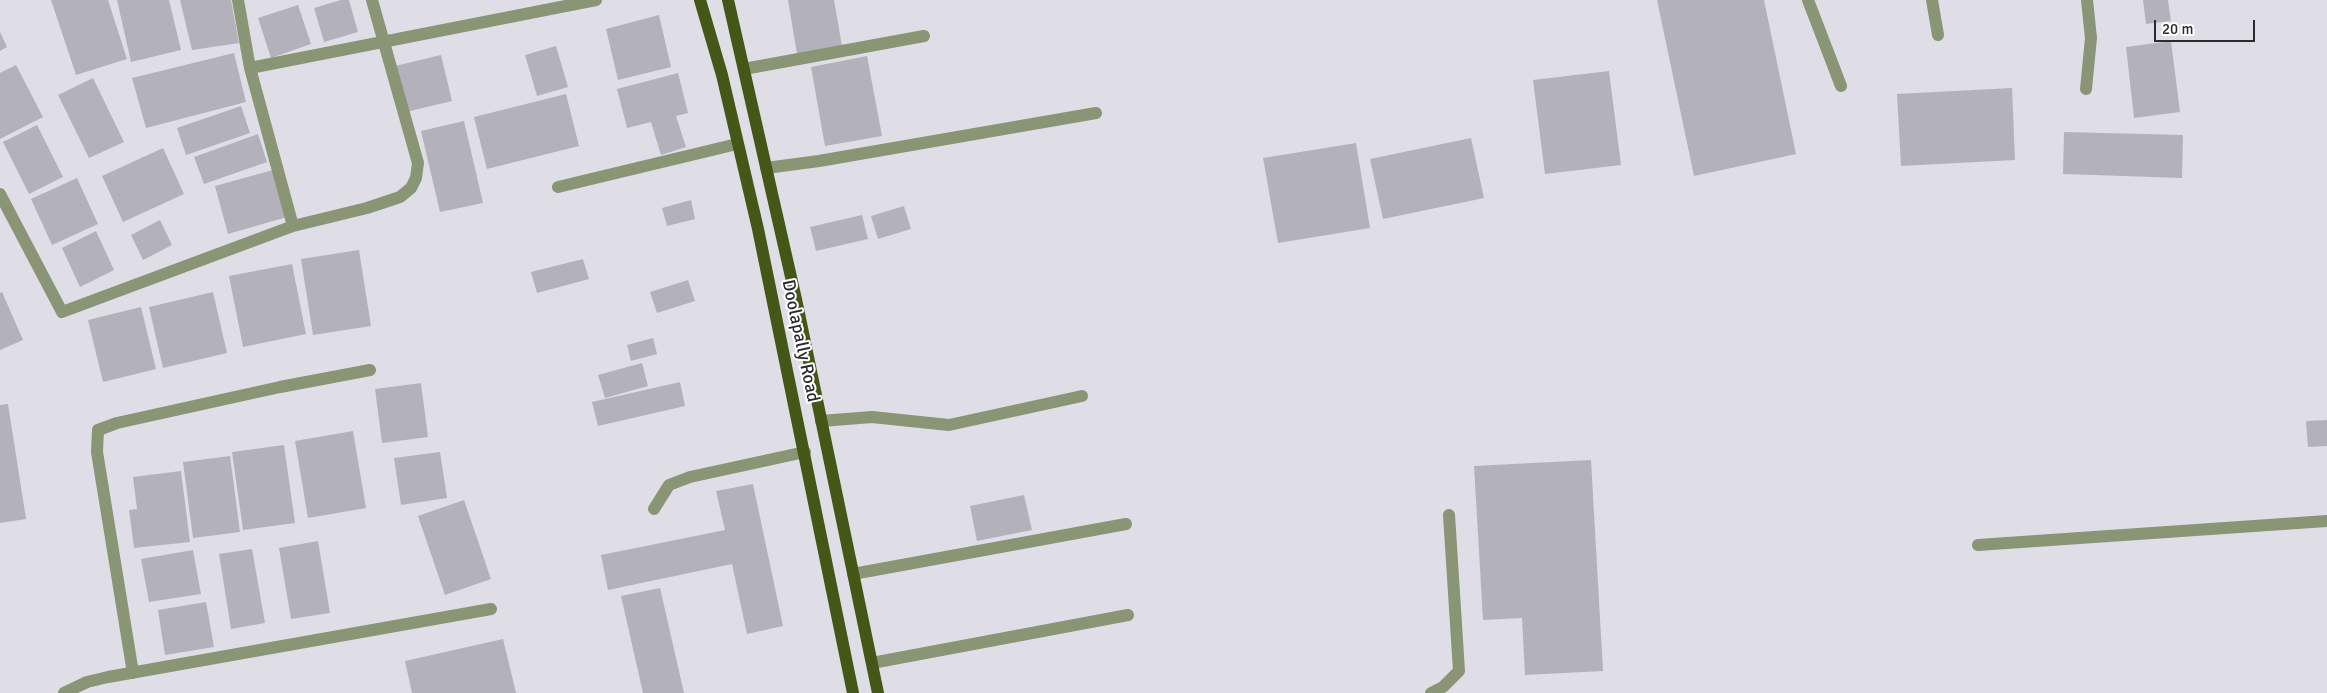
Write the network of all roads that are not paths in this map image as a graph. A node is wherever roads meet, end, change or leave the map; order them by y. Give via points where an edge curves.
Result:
1 (238, 0) edge
2 (372, 0) edge
3 (596, 0) edge
4 (700, 0) edge
5 (728, 0) edge
6 (1808, 0) edge
7 (1932, 0) edge
8 (2087, 0) edge
9 (1938, 35) dead end
10 (924, 36) dead end
11 (385, 43) junction
12 (250, 68) junction
13 (744, 69) junction
14 (1841, 86) dead end
15 (2086, 89) dead end
16 (1096, 113) dead end
17 (737, 144) junction
18 (766, 168) junction
19 (558, 188) dead end
20 (0, 194) edge
21 (293, 226) junction
22 (370, 370) dead end
23 (1082, 396) dead end
24 (821, 421) junction
25 (805, 452) junction
26 (654, 509) dead end
27 (1449, 515) dead end
28 (2327, 521) edge
29 (1126, 524) dead end
30 (1978, 545) dead end
31 (853, 574) junction
32 (491, 609) dead end
33 (1128, 615) dead end
34 (872, 663) junction
35 (133, 674) junction
36 (64, 693) edge
37 (853, 693) edge
38 (878, 693) edge
39 (1431, 693) edge

1 - 12 street
2 - 11 street
3 - 11 street
4 - 17 main road, Doolapally Road via 722,75
5 - 13 main road, Doolapally Road
6 - 14 street
7 - 9 street
8 - 15 street via 2091,38
10 - 13 street
11 - 12 street
11 - 21 street via 418,163 411,188 400,197 367,208
12 - 21 street
13 - 18 main road, Doolapally Road
16 - 18 street
17 - 19 street
17 - 25 main road, Doolapally Road
18 - 24 main road, Doolapally Road
20 - 21 street via 62,312
22 - 35 street via 271,389 98,430 96,452
23 - 24 street via 949,424 872,417
24 - 31 main road, Doolapally Road
25 - 26 street via 690,477 669,485
25 - 37 main road, Doolapally Road
27 - 39 street via 1459,671
28 - 30 street
29 - 31 street
31 - 34 main road, Doolapally Road
32 - 35 street
33 - 34 street
34 - 38 main road, Doolapally Road
35 - 36 street via 87,682

